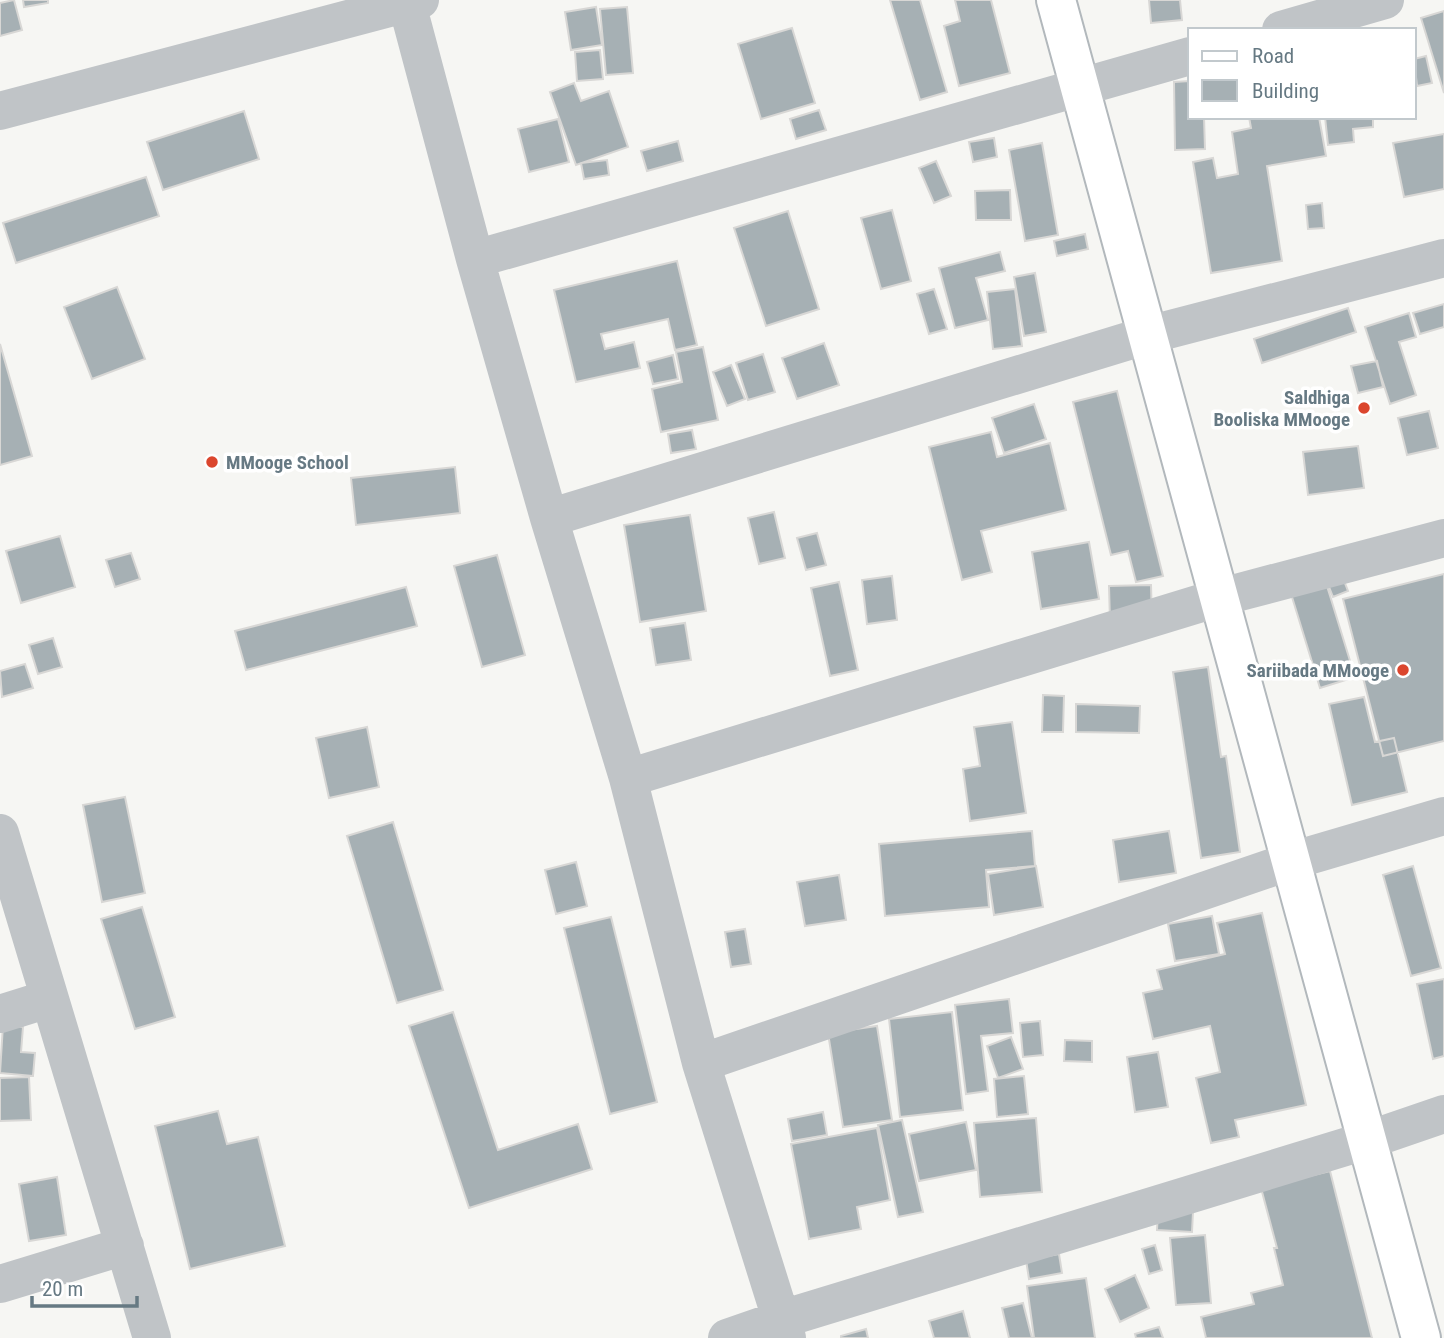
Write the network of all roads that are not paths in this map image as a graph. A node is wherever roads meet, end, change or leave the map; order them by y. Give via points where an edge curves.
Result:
1 (1056, 0) edge
2 (1385, 0) edge
3 (411, 1) edge
4 (1288, 28) edge
5 (1188, 57) edge
6 (1080, 87) junction
7 (0, 111) edge
8 (1444, 258) edge
9 (475, 259) junction
10 (1148, 335) junction
11 (549, 518) junction
12 (1444, 538) edge
13 (1221, 597) junction
14 (628, 778) junction
15 (1444, 816) edge
16 (0, 834) edge
17 (1291, 861) junction
18 (48, 999) junction
19 (0, 1014) edge
20 (701, 1063) junction
21 (1444, 1114) edge
22 (1368, 1140) junction
23 (125, 1246) junction
24 (0, 1284) edge
25 (785, 1329) edge
26 (152, 1338) edge
27 (727, 1338) edge
28 (1422, 1338) edge

1 - 6 street
2 - 4 street
3 - 7 street
3 - 9 street
5 - 6 street
6 - 9 street
6 - 10 street
8 - 10 street
9 - 11 street
10 - 11 street
10 - 13 street
11 - 14 street
12 - 13 street
13 - 14 street
13 - 17 street
14 - 20 street
15 - 17 street
16 - 18 street
17 - 20 street
17 - 22 street
18 - 19 street
18 - 23 street
20 - 25 street
21 - 22 street
22 - 25 street
22 - 28 street
23 - 24 street
23 - 26 street
25 - 27 street

